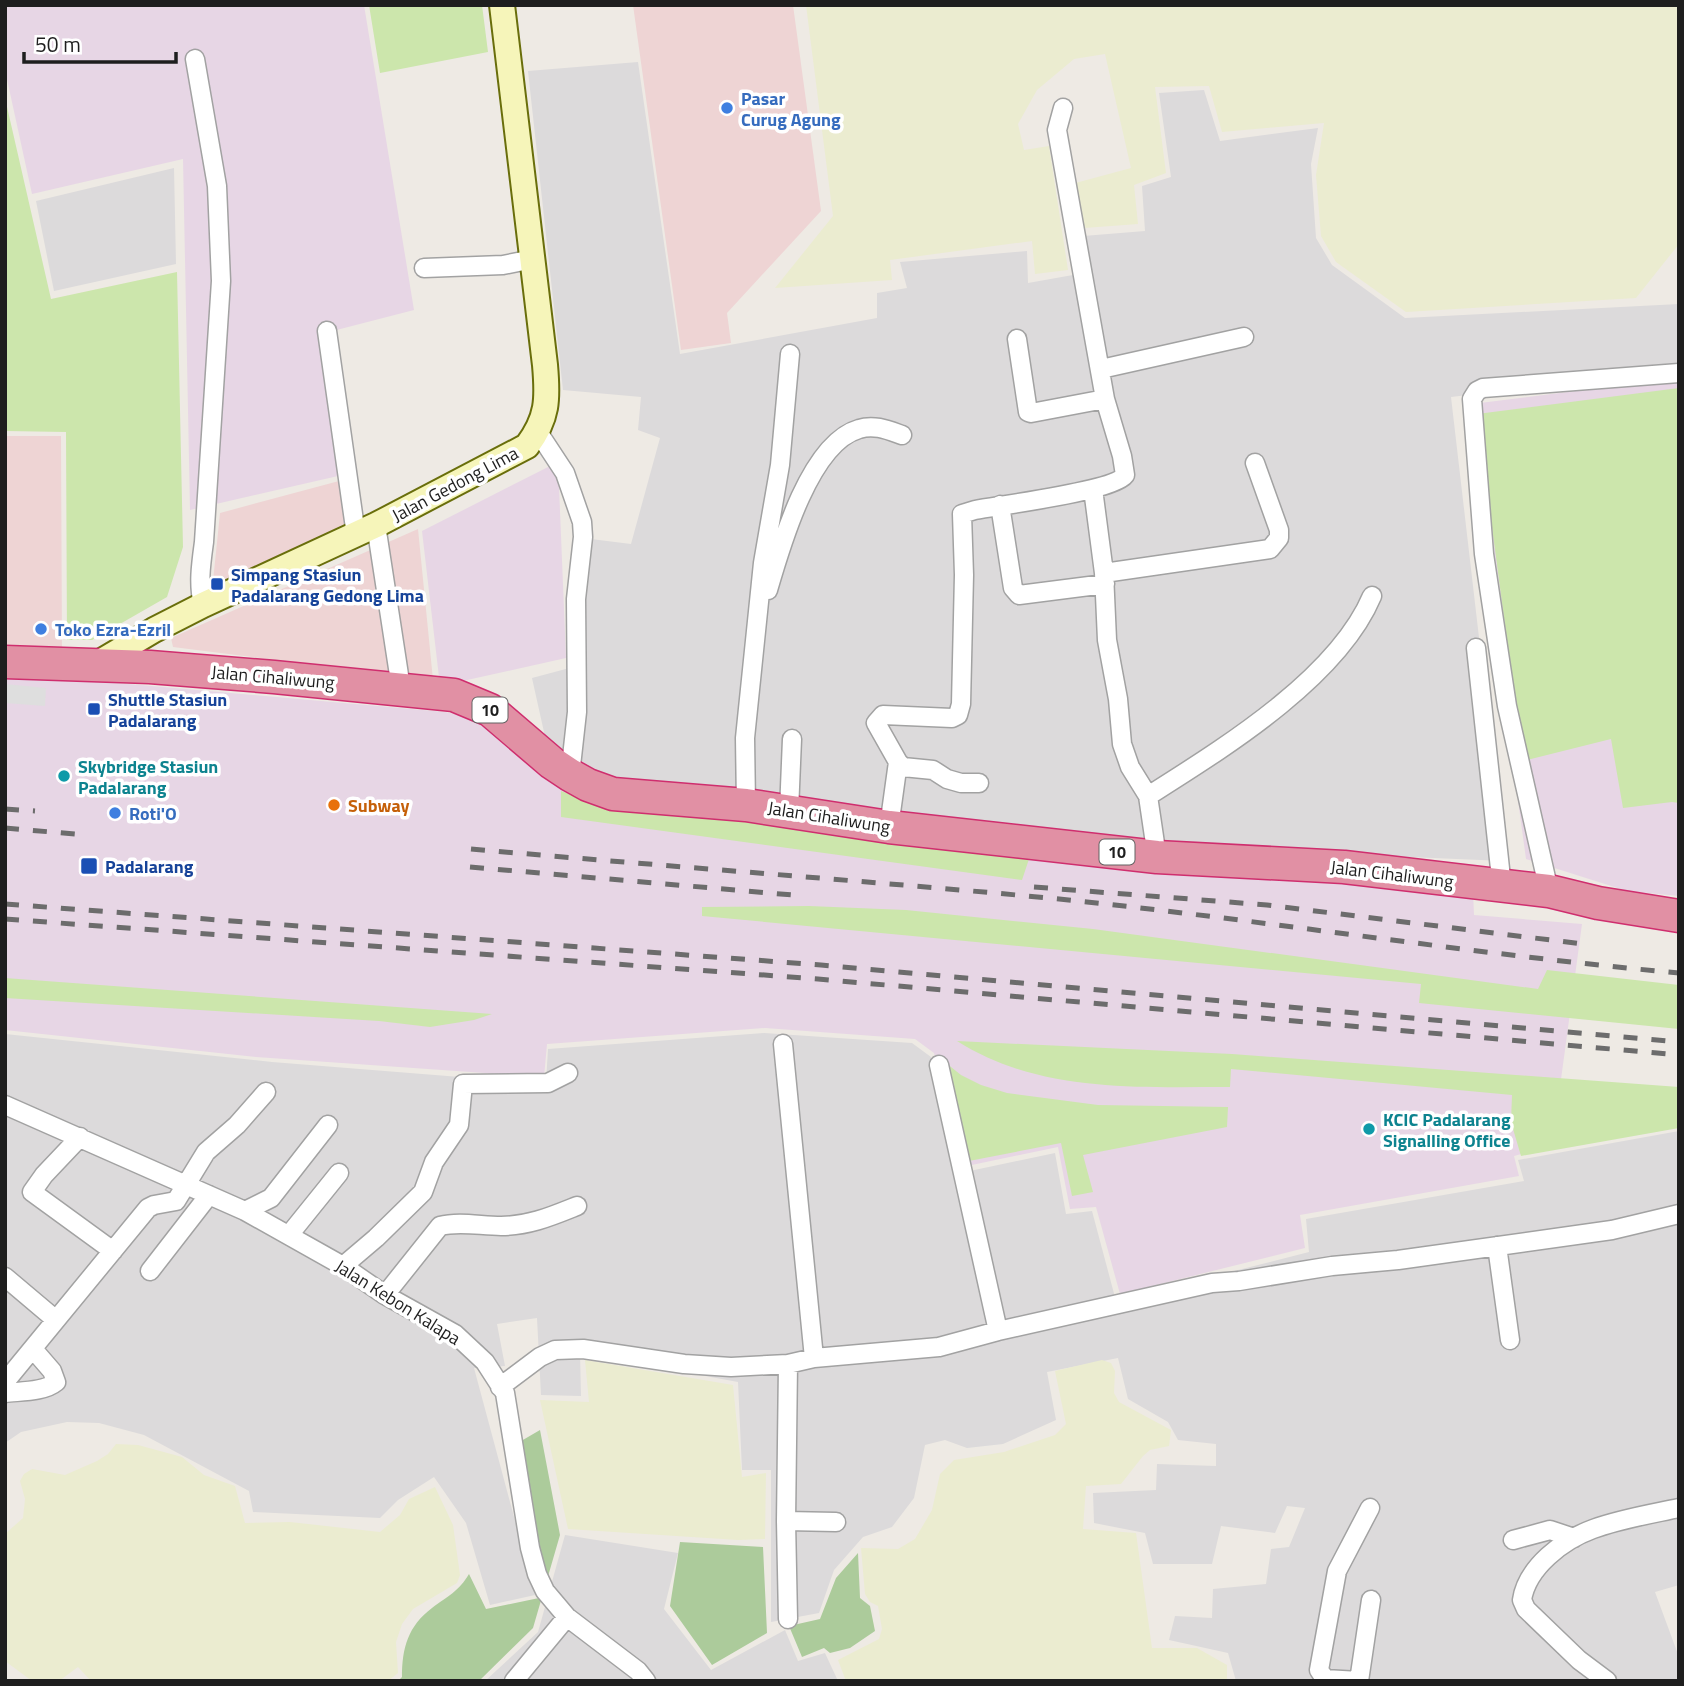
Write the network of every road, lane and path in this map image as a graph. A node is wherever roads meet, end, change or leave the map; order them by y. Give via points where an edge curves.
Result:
1 (502, 5) edge
2 (195, 59) dead end
3 (1063, 108) dead end
4 (533, 259) junction
5 (424, 268) dead end
6 (327, 331) dead end
7 (1244, 337) dead end
8 (1017, 339) dead end
9 (790, 354) dead end
10 (1101, 369) junction
11 (1679, 373) edge
12 (1105, 399) junction
13 (538, 432) junction
14 (902, 435) dead end
15 (1255, 463) dead end
16 (1093, 489) junction
17 (1000, 505) junction
18 (366, 530) junction
19 (1104, 578) junction
20 (1372, 596) dead end
21 (203, 605) junction
22 (758, 612) junction
23 (1476, 648) dead end
24 (5, 662) edge
25 (95, 665) junction
26 (401, 688) junction
27 (792, 739) dead end
28 (898, 762) junction
29 (570, 775) junction
30 (979, 783) dead end
31 (1148, 796) junction
32 (747, 805) junction
33 (789, 811) junction
34 (889, 827) junction
35 (1157, 856) junction
36 (1502, 887) junction
37 (1549, 891) junction
38 (1679, 916) edge
39 (783, 1044) dead end
40 (939, 1065) dead end
41 (568, 1073) dead end
42 (266, 1092) dead end
43 (5, 1105) edge
44 (328, 1125) dead end
45 (80, 1137) junction
46 (339, 1173) dead end
47 (188, 1185) junction
48 (209, 1195) junction
49 (578, 1206) dead end
50 (245, 1211) junction
51 (1679, 1214) edge
52 (289, 1235) junction
53 (1497, 1246) junction
54 (113, 1251) junction
55 (343, 1266) junction
56 (150, 1271) dead end
57 (5, 1276) edge
58 (386, 1295) junction
59 (56, 1320) junction
60 (998, 1331) junction
61 (1510, 1340) dead end
62 (33, 1349) junction
63 (814, 1358) junction
64 (788, 1364) junction
65 (5, 1382) edge
66 (500, 1387) junction
67 (5, 1393) edge
68 (1370, 1508) dead end
69 (1679, 1508) edge
70 (786, 1521) junction
71 (836, 1522) dead end
72 (1574, 1538) junction
73 (1514, 1540) dead end
74 (1371, 1600) dead end
75 (567, 1617) junction
76 (788, 1619) dead end
77 (514, 1681) edge
78 (646, 1681) edge
79 (1359, 1681) edge
80 (1607, 1681) edge

1 - 4 street
2 - 21 street via 217,186 221,281 200,567
3 - 10 street via 1057,130
4 - 5 street via 503,265
4 - 13 street via 547,391
6 - 18 street
7 - 10 street
8 - 12 street via 1028,412
9 - 22 street via 780,465
10 - 12 street
11 - 37 street via 1483,388 1472,399 1485,554 1507,706
12 - 16 street via 1125,475
13 - 18 street, Jalan Gedong Lima via 527,446
13 - 29 street via 565,473 582,522 576,599 577,712
14 - 22 street via 876,427 860,428 830,447 791,518
15 - 19 street via 1279,530 1279,538 1269,549
16 - 17 street
16 - 19 street
17 - 19 street via 1013,588 1019,595
17 - 28 street via 962,514 958,715 880,716 876,723
18 - 21 street, Jalan Gedong Lima
18 - 26 street
19 - 31 street via 1107,640 1122,744
20 - 31 street via 1361,618 1318,670 1280,704 1216,753
21 - 25 street, Jalan Gedong Lima
22 - 32 street via 745,738
23 - 36 street
24 - 25 highway, Jalan Cihaliwung / 10
25 - 26 highway, Jalan Cihaliwung / 10
26 - 29 highway, Jalan Cihaliwung / 10 via 454,695 490,710
27 - 33 street
28 - 30 street via 933,770 947,779
28 - 34 street
29 - 32 highway, Jalan Cihaliwung / 10 via 613,794
31 - 35 street
32 - 33 highway, Jalan Cihaliwung / 10
33 - 34 highway, Jalan Cihaliwung / 10
34 - 35 highway, Jalan Cihaliwung / 10
35 - 36 highway, Jalan Cihaliwung / 10 via 1344,867
36 - 37 highway, Jalan Cihaliwung / 10
37 - 38 highway, Jalan Cihaliwung / 10
39 - 63 street
40 - 60 street
41 - 55 street via 548,1083 463,1084 459,1125 434,1162 423,1192
42 - 47 street via 206,1152
43 - 45 street, Jalan Kebon Kalapa
44 - 50 street via 271,1198
45 - 47 street, Jalan Kebon Kalapa
45 - 54 street via 32,1192
46 - 52 street
47 - 48 street, Jalan Kebon Kalapa
47 - 54 street via 176,1201 150,1206
48 - 50 street, Jalan Kebon Kalapa
48 - 56 street
49 - 58 street via 532,1223 440,1226
50 - 52 street, Jalan Kebon Kalapa
51 - 53 street via 1612,1230
52 - 55 street, Jalan Kebon Kalapa
53 - 60 street via 1212,1283
53 - 61 street
54 - 59 street
55 - 58 street, Jalan Kebon Kalapa
57 - 59 street
58 - 66 street, Jalan Kebon Kalapa via 455,1334 485,1362
59 - 62 street
60 - 63 street via 939,1347
62 - 65 street
62 - 67 street via 56,1382
63 - 64 street
64 - 66 street via 731,1367 583,1349 555,1350
64 - 70 street
66 - 75 street, Jalan Kebon Kalapa via 505,1394 537,1574
68 - 79 street via 1337,1571 1319,1670 1325,1679
69 - 72 street
70 - 71 street
70 - 76 street
72 - 73 street via 1550,1530
72 - 80 street via 1538,1566 1522,1600 1544,1628
74 - 79 street
75 - 77 street
75 - 78 street, Jalan Kebon Kalapa

